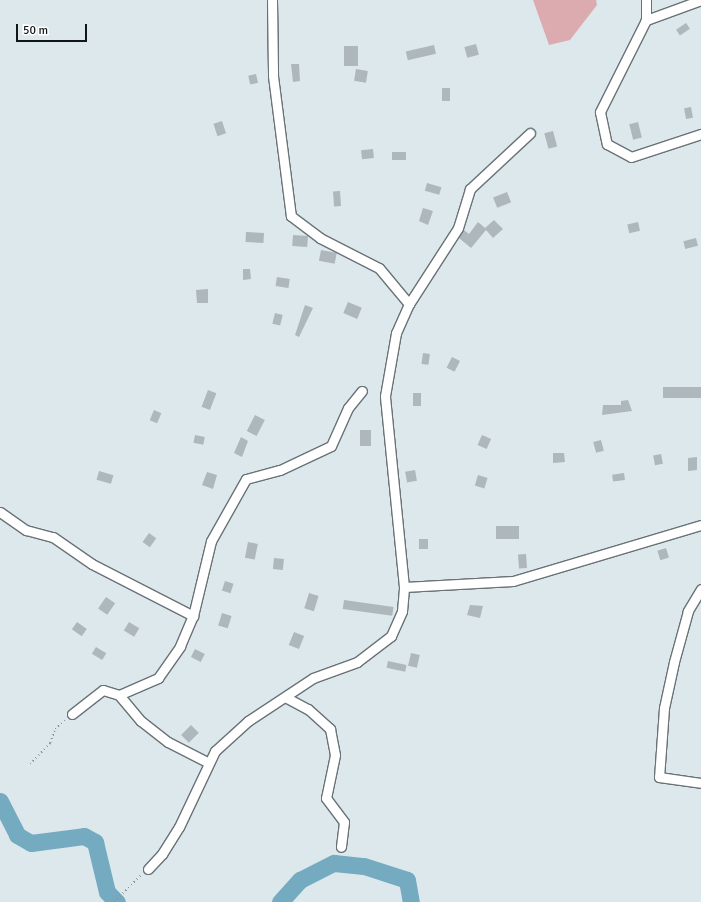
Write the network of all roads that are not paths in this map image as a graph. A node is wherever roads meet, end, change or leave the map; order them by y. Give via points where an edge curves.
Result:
1 (272, 0) edge
2 (646, 0) edge
3 (701, 0) edge
4 (646, 20) junction
5 (530, 133) dead end
6 (701, 134) edge
7 (409, 304) junction
8 (362, 391) dead end
9 (0, 512) edge
10 (701, 525) edge
11 (404, 587) junction
12 (701, 589) edge
13 (193, 616) junction
14 (119, 695) junction
15 (285, 697) junction
16 (72, 714) road end
17 (207, 762) junction
18 (701, 783) edge
19 (341, 847) dead end
20 (148, 869) dead end

1 - 7 street via 273,76 291,216 320,238 379,268
2 - 4 street
3 - 4 street
4 - 6 street via 600,112 607,144 631,157
5 - 7 street via 470,188 458,228
7 - 11 street via 396,333 385,396
8 - 13 street via 348,408 330,446 280,470 246,479 211,542
9 - 13 street via 26,530 53,537 92,564
10 - 11 street via 512,581
11 - 15 street via 402,611 390,636 375,651 357,662 313,678
12 - 18 street via 688,611 674,662 664,708 659,777
13 - 14 street via 180,646 158,678
14 - 16 street via 103,690
14 - 17 street via 141,721 168,742
15 - 17 street via 248,721
15 - 19 street via 308,709 330,729 334,754 326,798 344,822
17 - 20 street via 179,827 162,854

